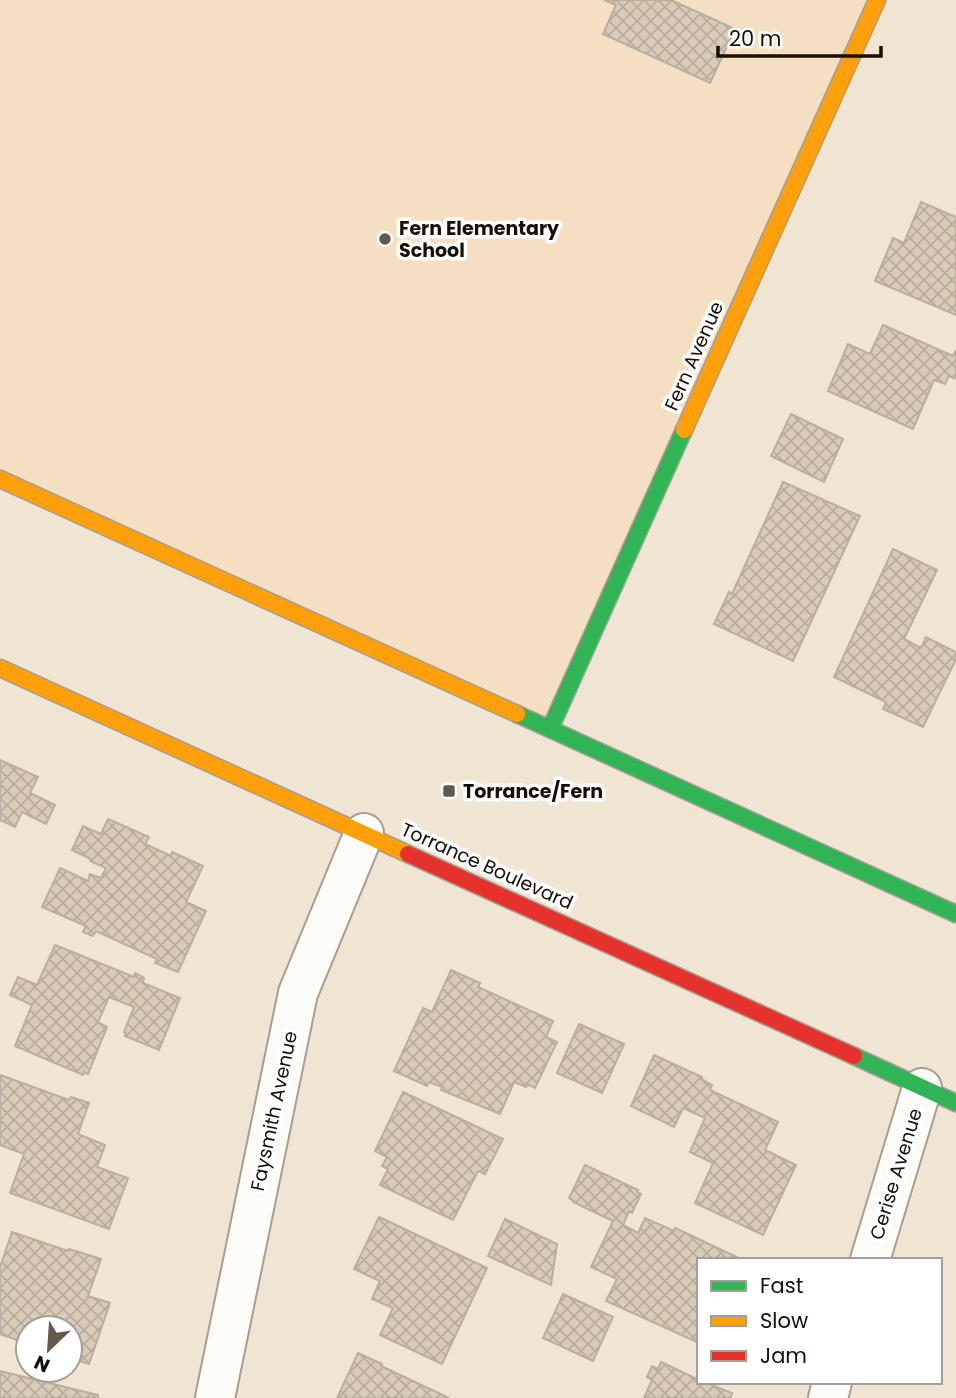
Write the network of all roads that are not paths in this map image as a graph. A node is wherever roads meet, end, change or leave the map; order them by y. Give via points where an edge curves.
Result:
1 (877, 0) edge
2 (0, 479) edge
3 (0, 668) edge
4 (550, 729) junction
5 (364, 833) junction
6 (956, 914) edge
7 (939, 1095) edge
8 (871, 1258) edge
9 (215, 1398) edge

1 - 4 street, Fern Avenue
2 - 4 street
3 - 5 street, Torrance Boulevard
4 - 6 street
5 - 7 street, Torrance Boulevard
5 - 9 street, Faysmith Avenue via 298,993
7 - 8 street, Cerise Avenue

